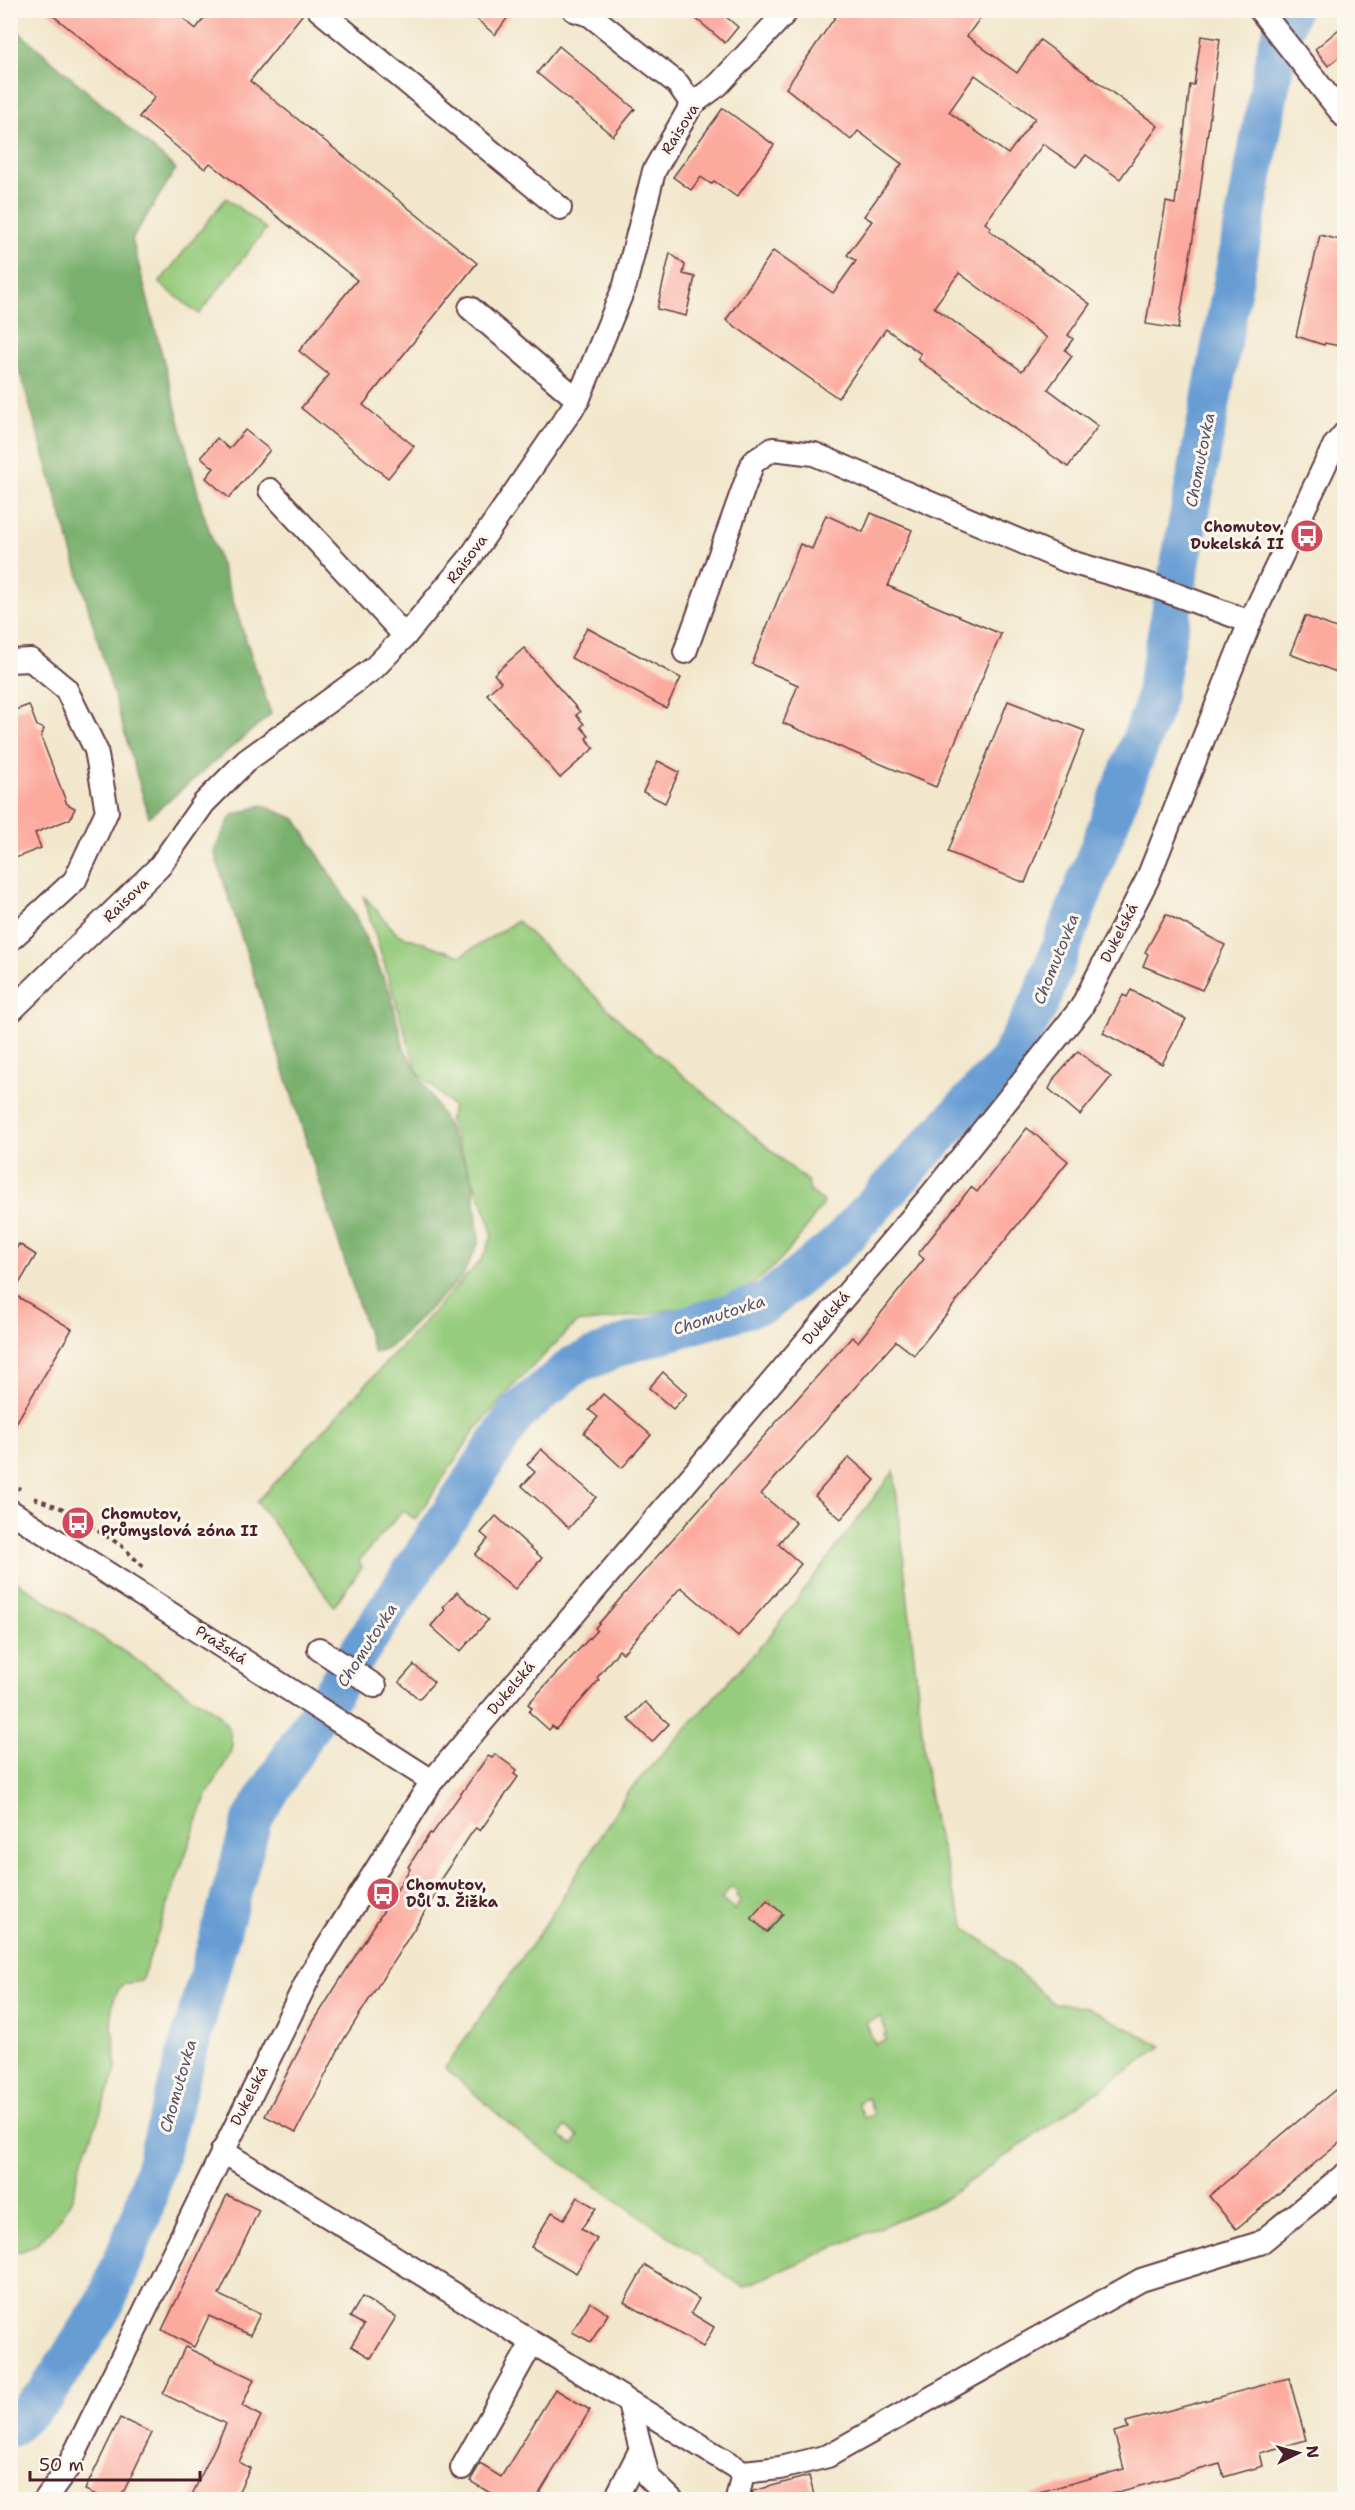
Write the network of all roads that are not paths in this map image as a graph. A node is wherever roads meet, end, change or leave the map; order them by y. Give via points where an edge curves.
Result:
1 (320, 10) edge
2 (574, 10) edge
3 (788, 10) edge
4 (1260, 10) edge
5 (1340, 101) edge
6 (692, 104) junction
7 (560, 208) dead end
8 (470, 308) dead end
9 (578, 400) junction
10 (1344, 434) edge
11 (270, 490) dead end
12 (1250, 622) junction
13 (405, 636) junction
14 (685, 652) dead end
15 (10, 661) edge
16 (10, 940) edge
17 (10, 1012) edge
18 (10, 1511) edge
19 (319, 1649) dead end
20 (375, 1686) dead end
21 (432, 1781) junction
22 (222, 2151) junction
23 (1344, 2175) edge
24 (532, 2343) junction
25 (629, 2403) junction
26 (641, 2449) junction
27 (462, 2468) dead end
28 (743, 2472) junction
29 (45, 2499) edge
30 (615, 2499) edge
31 (672, 2499) edge
32 (737, 2499) edge

1 - 7 street
2 - 6 street via 590,15 678,84
3 - 6 street, Raisova via 718,85
4 - 5 street via 1311,73
6 - 9 street, Raisova via 654,171 624,285
8 - 9 street
9 - 13 street, Raisova via 469,560
10 - 12 street, Dukelská via 1334,446
11 - 13 street
12 - 14 street via 1192,599 1067,561 814,454 773,449 753,462
12 - 21 street, Dukelská via 1147,880 1081,1008 932,1194
13 - 17 street, Raisova via 374,668 246,761 204,803 159,867
15 - 16 street via 31,660 66,689 96,750 106,811 75,880
18 - 21 street, Pražská
19 - 20 street
21 - 22 street, Dukelská via 310,1975
22 - 24 street
22 - 29 street, Dukelská via 67,2469
23 - 28 street via 1260,2243 1141,2280 828,2456
24 - 25 street
24 - 27 street
25 - 26 street
25 - 28 street
26 - 30 street
26 - 31 street via 648,2477
28 - 32 street

